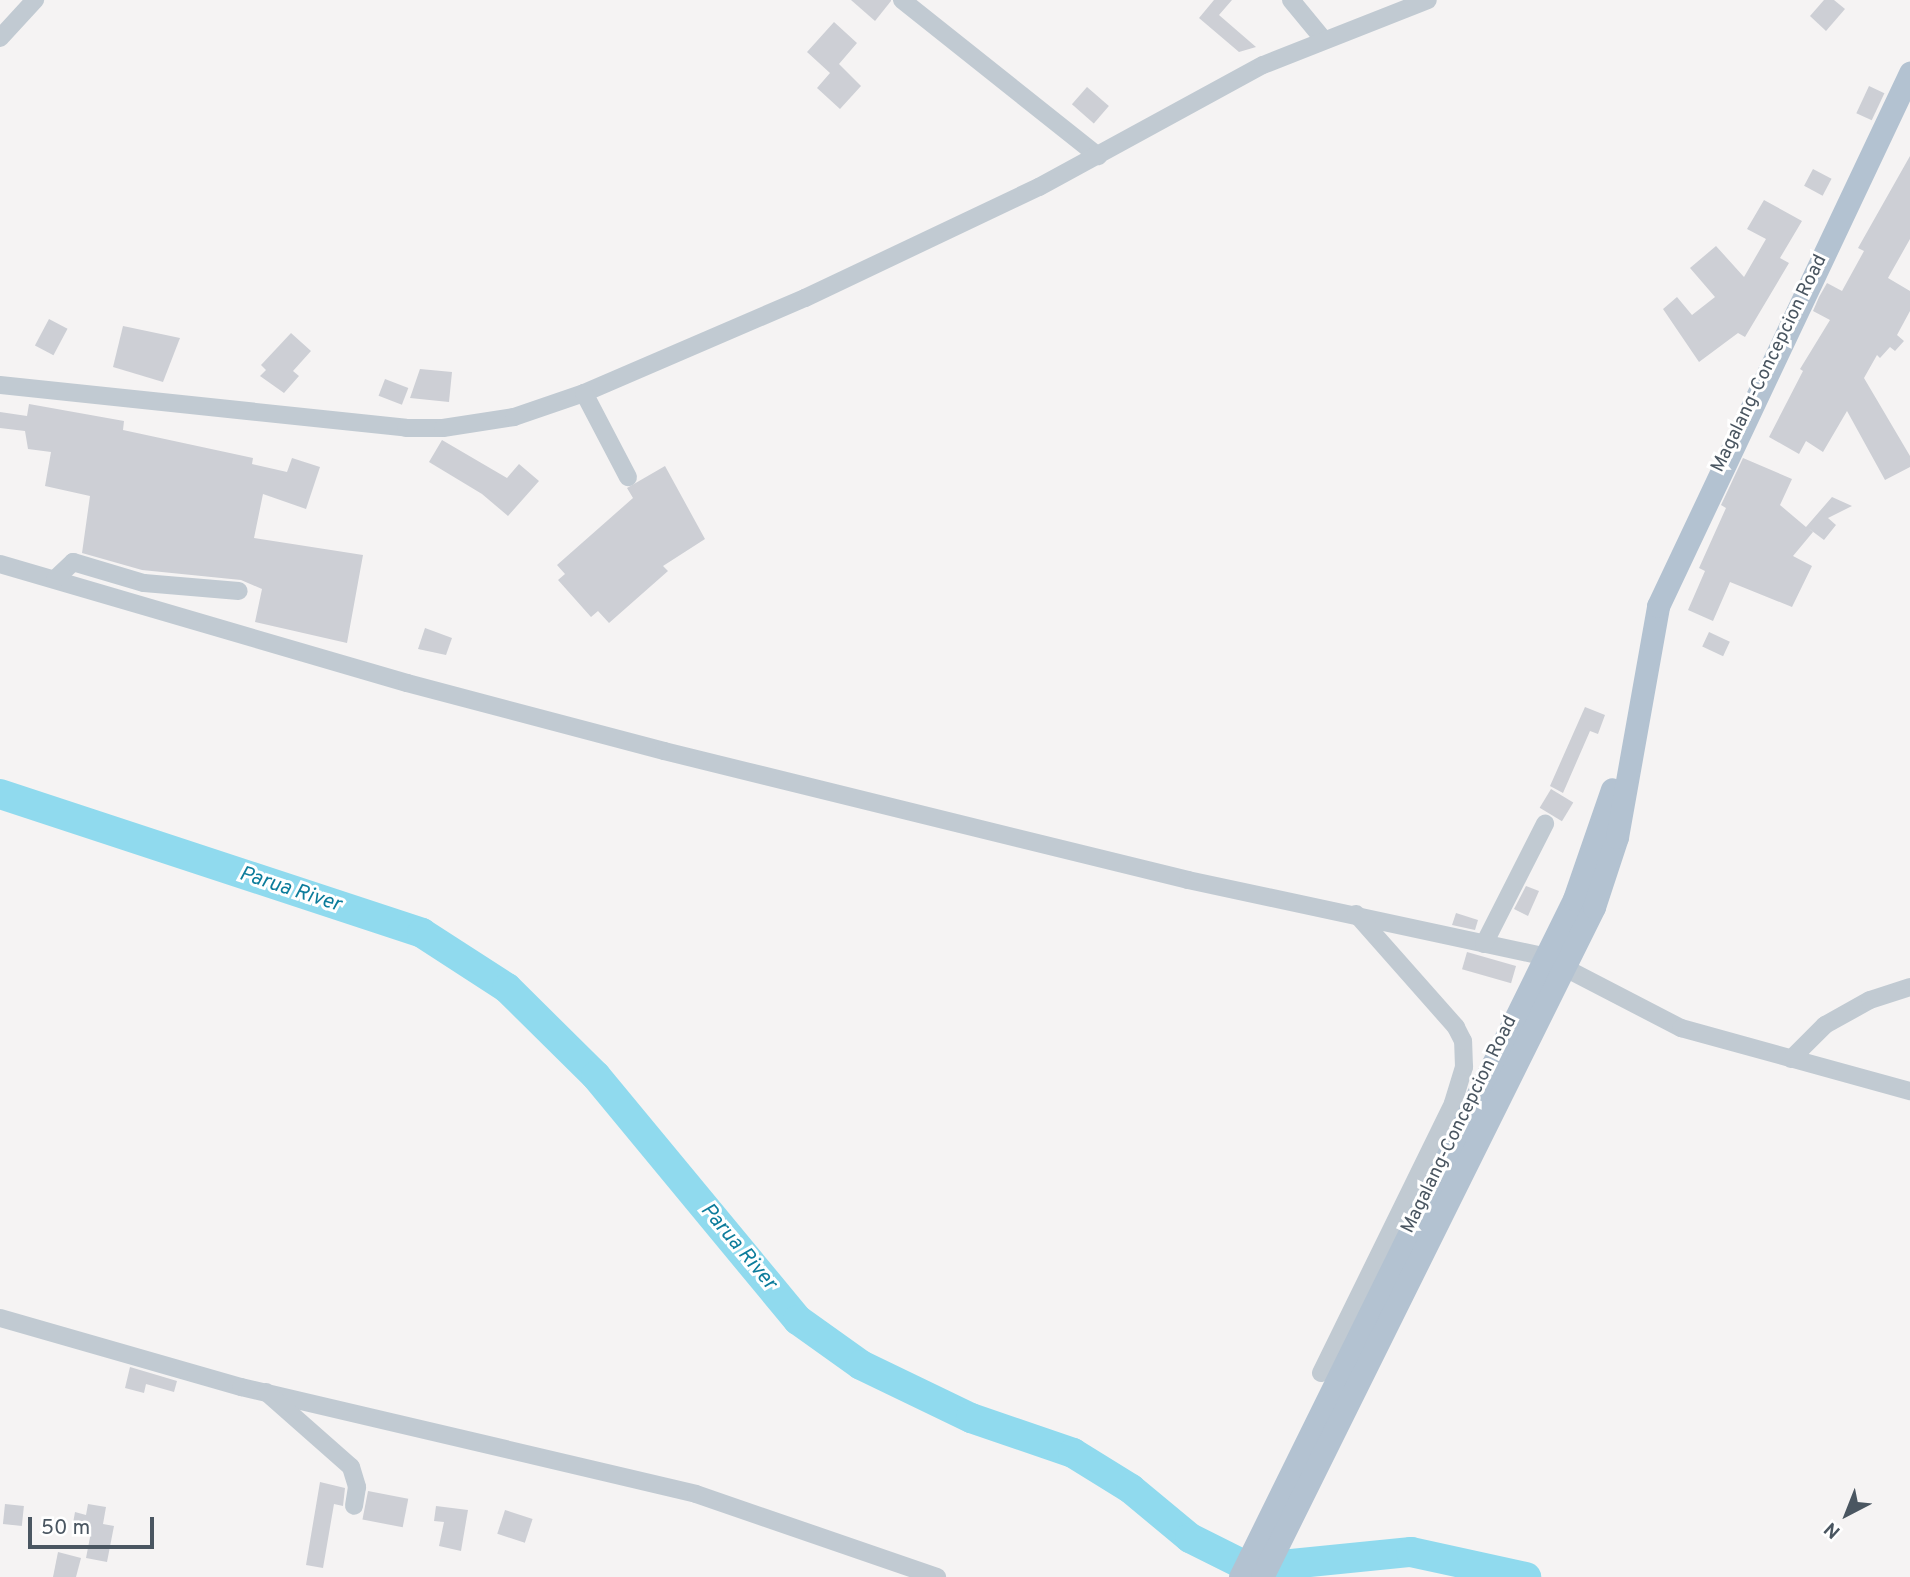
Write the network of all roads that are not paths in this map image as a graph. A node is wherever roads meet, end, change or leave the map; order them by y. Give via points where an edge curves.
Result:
1 (35, 0) edge
2 (902, 0) edge
3 (1291, 0) edge
4 (1428, 0) edge
5 (0, 38) edge
6 (1324, 40) junction
7 (1910, 73) edge
8 (1098, 156) junction
9 (0, 385) edge
10 (584, 393) junction
11 (628, 477) dead end
12 (0, 565) edge
13 (55, 579) junction
14 (239, 591) dead end
15 (1545, 824) dead end
16 (1356, 914) junction
17 (1484, 944) junction
18 (1549, 966) junction
19 (1910, 987) edge
20 (1791, 1059) junction
21 (1910, 1091) edge
22 (0, 1318) edge
23 (1321, 1373) dead end
24 (266, 1392) junction
25 (354, 1506) dead end
26 (937, 1577) edge
27 (1240, 1577) edge
28 (1262, 1577) edge

1 - 5 street
2 - 8 street
3 - 6 street
4 - 6 street via 1381,22
6 - 8 street via 1263,65
7 - 18 main road, Magalang-Concepcion Road via 1682,547 1658,606 1607,875
8 - 10 street via 805,298
9 - 10 street via 406,428 443,428 514,417
10 - 11 street
12 - 13 street
13 - 14 street via 73,562 144,583
13 - 16 street via 664,751 1121,864
15 - 17 street
16 - 17 street
16 - 23 street via 1456,1027 1464,1041 1464,1067 1453,1103
17 - 18 street
18 - 20 street via 1653,1016
18 - 27 main road, Magalang-Concepcion Road
18 - 28 main road, Magalang-Concepcion Road
19 - 20 street via 1870,1000 1833,1020
20 - 21 street
22 - 24 street
24 - 25 street via 351,1467 357,1487
24 - 26 street via 696,1494

